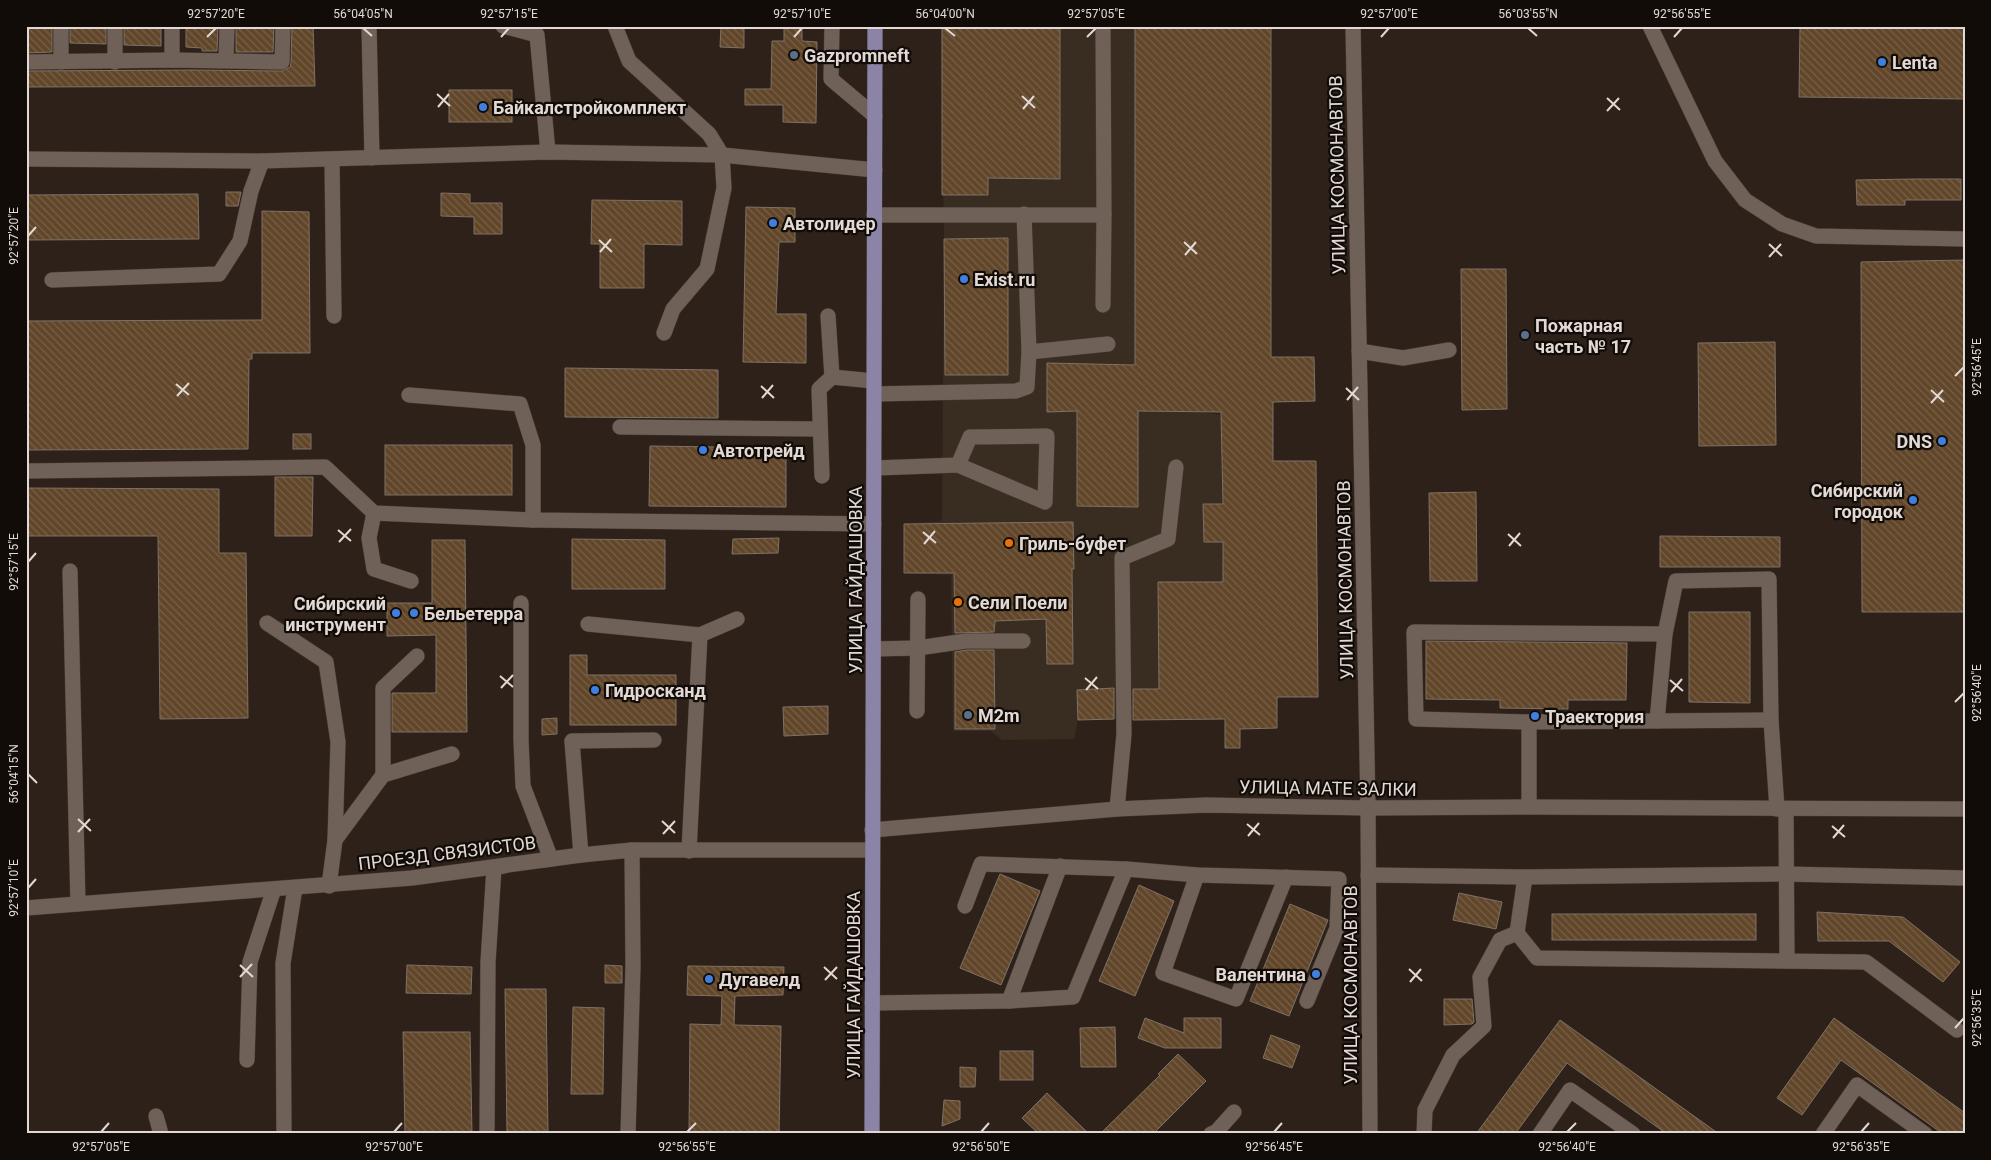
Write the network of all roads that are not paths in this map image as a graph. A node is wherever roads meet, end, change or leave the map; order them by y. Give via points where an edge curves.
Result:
1 (61, 26) edge
2 (115, 26) edge
3 (172, 26) edge
4 (226, 26) edge
5 (282, 26) edge
6 (369, 26) edge
7 (503, 26) edge
8 (614, 26) edge
9 (832, 26) edge
10 (875, 26) edge
11 (1103, 26) edge
12 (1353, 26) edge
13 (1650, 26) edge
14 (172, 60) junction
15 (226, 60) junction
16 (26, 62) edge
17 (61, 62) junction
18 (115, 62) junction
19 (875, 116) junction
20 (548, 152) junction
21 (722, 154) junction
22 (372, 158) junction
23 (26, 159) edge
24 (332, 159) junction
25 (262, 161) junction
26 (875, 170) junction
27 (874, 214) junction
28 (1024, 214) junction
29 (1104, 215) junction
30 (1965, 239) edge
31 (52, 280) dead end
32 (1102, 305) dead end
33 (334, 316) dead end
34 (828, 316) dead end
35 (664, 333) dead end
36 (1108, 344) dead end
37 (1449, 350) dead end
38 (1359, 351) junction
39 (1029, 352) junction
40 (832, 377) junction
41 (874, 388) junction
42 (409, 395) dead end
43 (620, 427) dead end
44 (820, 429) junction
45 (958, 466) junction
46 (875, 468) junction
47 (1176, 468) dead end
48 (26, 471) edge
49 (822, 476) dead end
50 (374, 513) junction
51 (534, 520) junction
52 (874, 524) junction
53 (70, 571) dead end
54 (411, 581) dead end
55 (918, 599) dead end
56 (521, 603) dead end
57 (737, 619) dead end
58 (268, 624) dead end
59 (588, 624) dead end
60 (1665, 634) junction
61 (700, 635) junction
62 (1023, 641) dead end
63 (918, 648) junction
64 (873, 649) junction
65 (418, 656) dead end
66 (917, 711) dead end
67 (1771, 720) junction
68 (1657, 721) junction
69 (1529, 722) junction
70 (654, 740) dead end
71 (452, 754) dead end
72 (383, 775) junction
73 (1529, 807) junction
74 (1368, 808) junction
75 (1117, 809) junction
76 (1781, 809) junction
77 (1965, 810) edge
78 (872, 830) junction
79 (336, 840) junction
80 (632, 850) junction
81 (872, 850) junction
82 (689, 851) junction
83 (581, 855) junction
84 (551, 859) junction
85 (1060, 866) junction
86 (494, 868) junction
87 (1126, 869) junction
88 (1786, 874) junction
89 (1197, 875) junction
90 (1368, 876) junction
91 (1286, 877) junction
92 (1525, 877) junction
93 (1965, 878) edge
94 (329, 886) junction
95 (295, 888) junction
96 (274, 889) junction
97 (78, 904) junction
98 (965, 906) dead end
99 (26, 908) edge
100 (1517, 933) junction
101 (1788, 961) junction
102 (1009, 1001) junction
103 (1307, 1001) dead end
104 (872, 1003) junction
105 (1957, 1030) dead end
106 (247, 1060) dead end
107 (1234, 1112) dead end
108 (156, 1116) dead end
109 (161, 1134) edge
110 (284, 1134) edge
111 (487, 1134) edge
112 (628, 1134) edge
113 (872, 1134) edge
114 (1211, 1134) edge
115 (1370, 1134) edge
116 (1424, 1134) edge
117 (1540, 1134) edge
118 (1633, 1134) edge
119 (1823, 1134) edge
120 (1925, 1134) edge

1 - 17 street
2 - 18 street
3 - 14 street
4 - 15 street
5 - 15 street via 282,62
6 - 22 street
7 - 20 street via 537,35
8 - 21 street via 629,61 709,134
9 - 19 street via 831,79
10 - 19 main road, УЛИЦА ГАЙДАШОВКА
11 - 29 street
12 - 38 street, УЛИЦА КОСМОНАВТОВ
13 - 30 street via 1715,161 1745,200 1782,224 1816,236
14 - 15 street
14 - 18 street
16 - 17 street
17 - 18 street
19 - 26 main road, УЛИЦА ГАЙДАШОВКА
20 - 21 street
20 - 22 street
21 - 26 street
21 - 35 street via 724,188 707,269 673,309
22 - 24 street
23 - 25 street
24 - 25 street
24 - 33 street
25 - 31 street via 240,241 219,274
26 - 27 main road, УЛИЦА ГАЙДАШОВКА
27 - 28 street
27 - 41 main road, УЛИЦА ГАЙДАШОВКА
28 - 29 street
28 - 39 street
29 - 32 street
34 - 40 street
36 - 39 street
37 - 38 street via 1403,358
38 - 74 street, УЛИЦА КОСМОНАВТОВ
39 - 41 street via 1027,386 1016,392
40 - 41 street
40 - 44 street via 819,389
41 - 46 main road, УЛИЦА ГАЙДАШОВКА
42 - 51 street via 520,404 533,445
43 - 44 street
44 - 49 street
45 - 45 street via 1019,491 1045,502 1047,436 970,437
45 - 46 street
46 - 52 main road, УЛИЦА ГАЙДАШОВКА
47 - 75 street via 1168,539 1122,558 1124,734
48 - 50 street via 325,467
50 - 51 street
50 - 54 street via 369,538 374,568
51 - 52 street
52 - 64 main road, УЛИЦА ГАЙДАШОВКА
53 - 97 street
55 - 63 street
56 - 84 street via 523,786
57 - 61 street
58 - 79 street via 326,662 338,742
59 - 61 street
60 - 67 street via 1676,581 1769,579
60 - 68 street
60 - 69 street via 1414,632 1416,719
61 - 82 street
62 - 63 street via 966,641
63 - 64 street
63 - 66 street
64 - 78 main road, УЛИЦА ГАЙДАШОВКА
65 - 72 street via 383,688
67 - 68 street
67 - 76 street
68 - 69 street
69 - 73 street
70 - 83 street via 572,741
71 - 72 street
72 - 79 street
73 - 74 street, УЛИЦА МАТЕ ЗАЛКИ
73 - 76 street, УЛИЦА МАТЕ ЗАЛКИ
74 - 75 street, УЛИЦА МАТЕ ЗАЛКИ via 1206,806
74 - 90 street, УЛИЦА КОСМОНАВТОВ
75 - 78 street, УЛИЦА МАТЕ ЗАЛКИ
76 - 77 street, УЛИЦА МАТЕ ЗАЛКИ
76 - 88 street
78 - 81 main road, УЛИЦА ГАЙДАШОВКА
79 - 94 street
80 - 82 street, ПРОЕЗД СВЯЗИСТОВ
80 - 83 street, ПРОЕЗД СВЯЗИСТОВ
80 - 112 street via 633,966
81 - 82 street, ПРОЕЗД СВЯЗИСТОВ
81 - 104 main road, УЛИЦА ГАЙДАШОВКА
83 - 84 street, ПРОЕЗД СВЯЗИСТОВ
84 - 86 street, ПРОЕЗД СВЯЗИСТОВ
85 - 87 street, УЛИЦА КОСМОНАВТОВ
85 - 98 street, УЛИЦА КОСМОНАВТОВ via 981,864
85 - 102 street
86 - 94 street, ПРОЕЗД СВЯЗИСТОВ
86 - 111 street via 488,962
87 - 89 street, УЛИЦА КОСМОНАВТОВ
87 - 102 street via 1073,997
88 - 92 street
88 - 93 street
88 - 101 street
89 - 91 street, УЛИЦА КОСМОНАВТОВ
89 - 91 street via 1163,973 1236,999
90 - 92 street
90 - 115 street, УЛИЦА КОСМОНАВТОВ
91 - 103 street, УЛИЦА КОСМОНАВТОВ via 1339,879 1337,928
92 - 100 street
94 - 95 street, ПРОЕЗД СВЯЗИСТОВ
95 - 96 street, ПРОЕЗД СВЯЗИСТОВ
95 - 110 street via 283,963
96 - 97 street, ПРОЕЗД СВЯЗИСТОВ
96 - 106 street via 250,962
97 - 99 street, ПРОЕЗД СВЯЗИСТОВ
100 - 101 street via 1537,958
100 - 116 street via 1500,940 1480,976 1484,1026 1453,1055 1425,1110
101 - 105 street via 1866,962
102 - 104 street
104 - 113 main road, УЛИЦА ГАЙДАШОВКА
107 - 114 street
108 - 109 street
117 - 118 street via 1570,1090
119 - 120 street via 1857,1085

